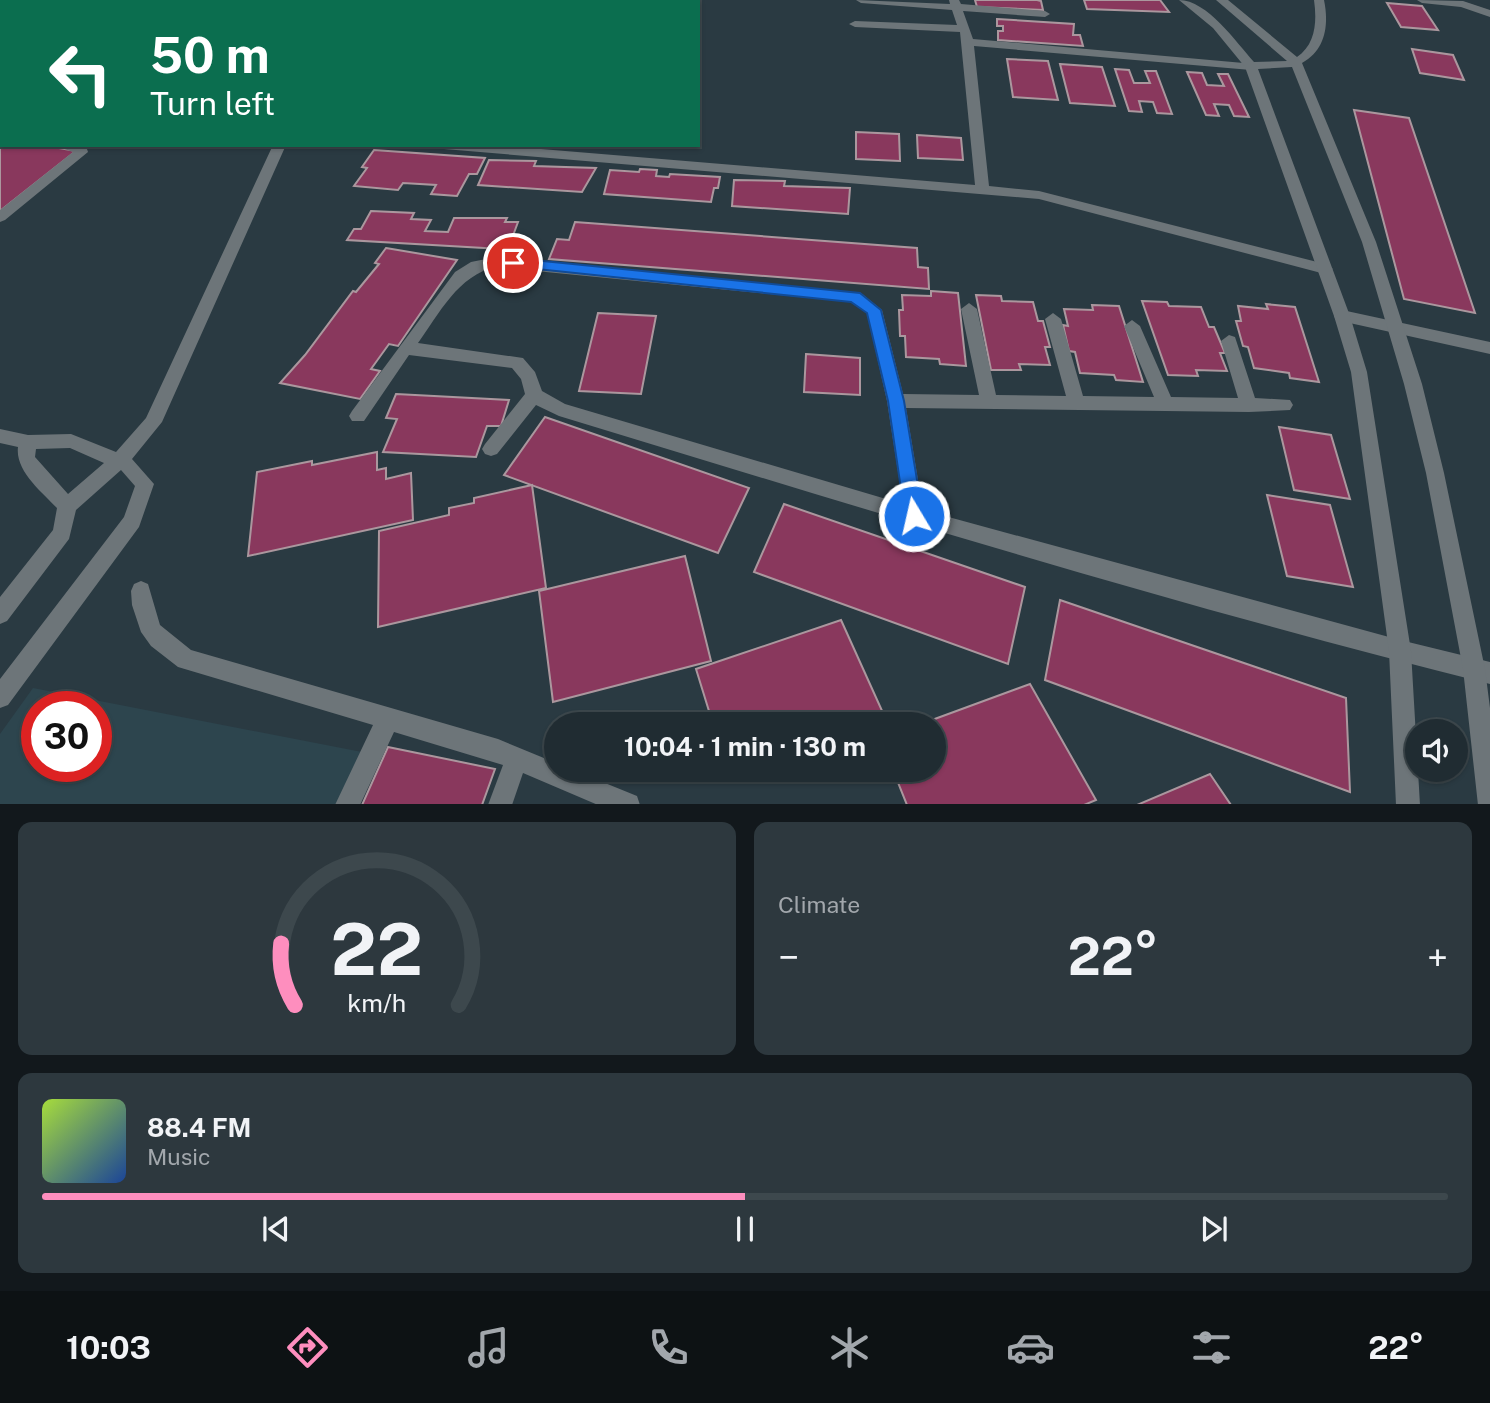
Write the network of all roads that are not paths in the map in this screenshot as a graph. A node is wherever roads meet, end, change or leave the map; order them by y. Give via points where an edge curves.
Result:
1 (861, 0) edge
2 (1184, 0) edge
3 (1221, 0) edge
4 (1319, 0) edge
5 (1422, 0) edge
6 (955, 4) edge
7 (1045, 13) dead end
8 (1490, 14) edge
9 (855, 24) dead end
10 (965, 36) junction
11 (1296, 62) junction
12 (1251, 66) junction
13 (70, 147) edge
14 (279, 147) edge
15 (468, 147) edge
16 (982, 190) junction
17 (0, 217) edge
18 (1325, 269) junction
19 (969, 309) dead end
20 (1342, 316) junction
21 (1053, 319) dead end
22 (1132, 326) dead end
23 (1396, 327) junction
24 (1229, 341) dead end
25 (405, 348) junction
26 (1490, 348) edge
27 (534, 395) junction
28 (896, 401) junction
29 (989, 402) junction
30 (1076, 402) junction
31 (1165, 403) junction
32 (1249, 405) junction
33 (1284, 405) dead end
34 (358, 416) dead end
35 (0, 436) edge
36 (28, 442) junction
37 (491, 449) dead end
38 (119, 461) junction
39 (67, 506) junction
40 (914, 516) junction
41 (141, 591) dead end
42 (0, 614) edge
43 (1400, 651) junction
44 (1482, 671) edge
45 (0, 697) edge
46 (388, 720) junction
47 (517, 758) junction
48 (347, 804) edge
49 (500, 804) edge
50 (628, 804) edge
51 (1409, 804) edge
52 (1490, 804) edge

1 - 6 street
2 - 12 street via 1217,26
3 - 11 street
4 - 11 street via 1323,19 1316,45
5 - 8 street via 1463,4
6 - 7 street
6 - 10 street
9 - 10 street
10 - 12 street
10 - 16 street
11 - 12 street
11 - 23 street via 1370,242
12 - 18 street
13 - 17 street via 81,152
14 - 38 street via 153,422
15 - 16 street
16 - 18 street via 1039,195
18 - 20 street
19 - 29 street
20 - 23 street
20 - 43 street via 1359,372
21 - 30 street
22 - 31 street
23 - 26 street
23 - 44 street
24 - 32 street
25 - 27 street via 517,362 529,377
25 - 28 street via 460,276 476,266 496,262 855,297 874,310
25 - 34 street
27 - 37 street
27 - 40 street via 559,409
28 - 29 street
28 - 40 street
29 - 30 street
30 - 31 street
31 - 32 street
32 - 33 street
35 - 36 street
36 - 38 street via 71,441
36 - 39 street via 26,457 31,467
38 - 39 street
38 - 45 street via 145,484 132,521
39 - 42 street via 62,533
40 - 43 street
41 - 46 street via 145,621 159,641 186,659
43 - 44 street
43 - 51 street
44 - 52 street
46 - 47 street
46 - 48 street
47 - 49 street
47 - 50 street

